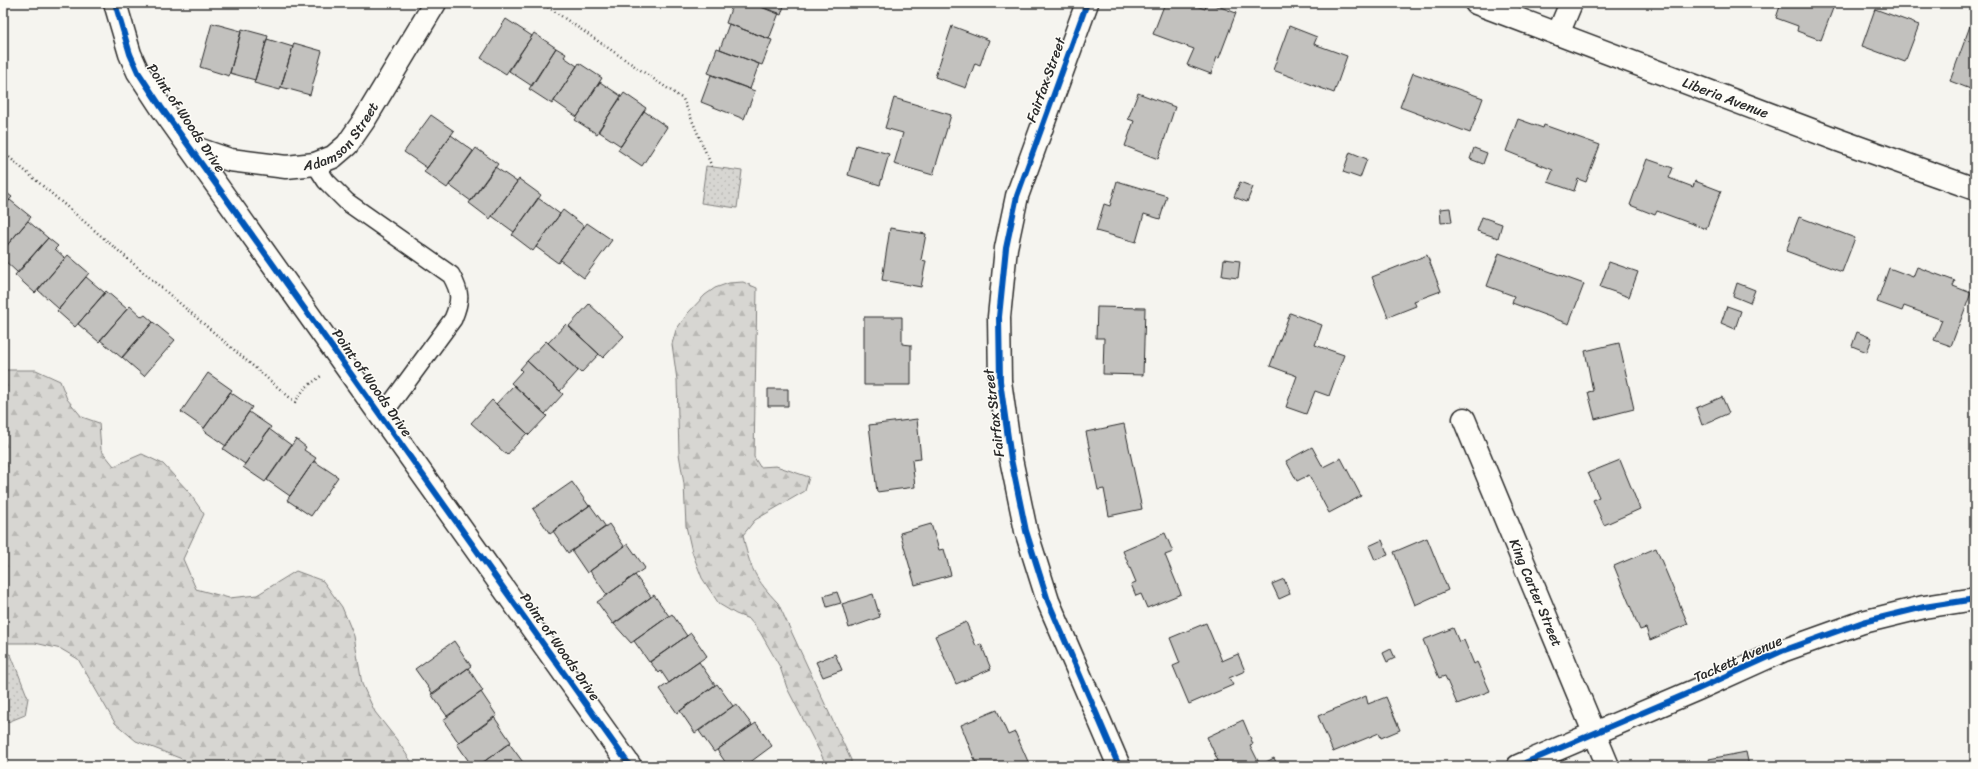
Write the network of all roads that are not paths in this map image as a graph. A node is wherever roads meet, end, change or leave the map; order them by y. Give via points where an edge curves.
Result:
1 (115, 3) edge
2 (436, 3) edge
3 (1087, 3) edge
4 (1476, 3) edge
5 (1570, 3) edge
6 (1558, 34) junction
7 (189, 146) junction
8 (315, 164) junction
9 (1975, 189) edge
10 (381, 417) junction
11 (1464, 419) dead end
12 (1975, 599) edge
13 (1594, 734) junction
14 (630, 766) edge
15 (1119, 766) edge
16 (1518, 766) edge
17 (1608, 766) edge

1 - 7 street, Point of Woods Drive via 138,72
2 - 8 street, Adamson Street via 347,145 333,158
3 - 15 street, Fairfax Street via 1015,203 1006,248 999,317 1000,381 1011,459 1026,531 1048,601
4 - 6 street, Liberia Avenue
5 - 6 street
6 - 9 street, Liberia Avenue
7 - 8 street, Adamson Street via 230,160 256,164 286,167
7 - 10 street, Point of Woods Drive
8 - 10 lane via 326,181 347,202 451,275 459,288 459,304 453,319
10 - 14 street, Point of Woods Drive
11 - 13 street, King Carter Street
12 - 13 street, Tackett Avenue via 1924,607 1863,622 1782,651
13 - 16 street, Tackett Avenue
13 - 17 street, King Carter Street

